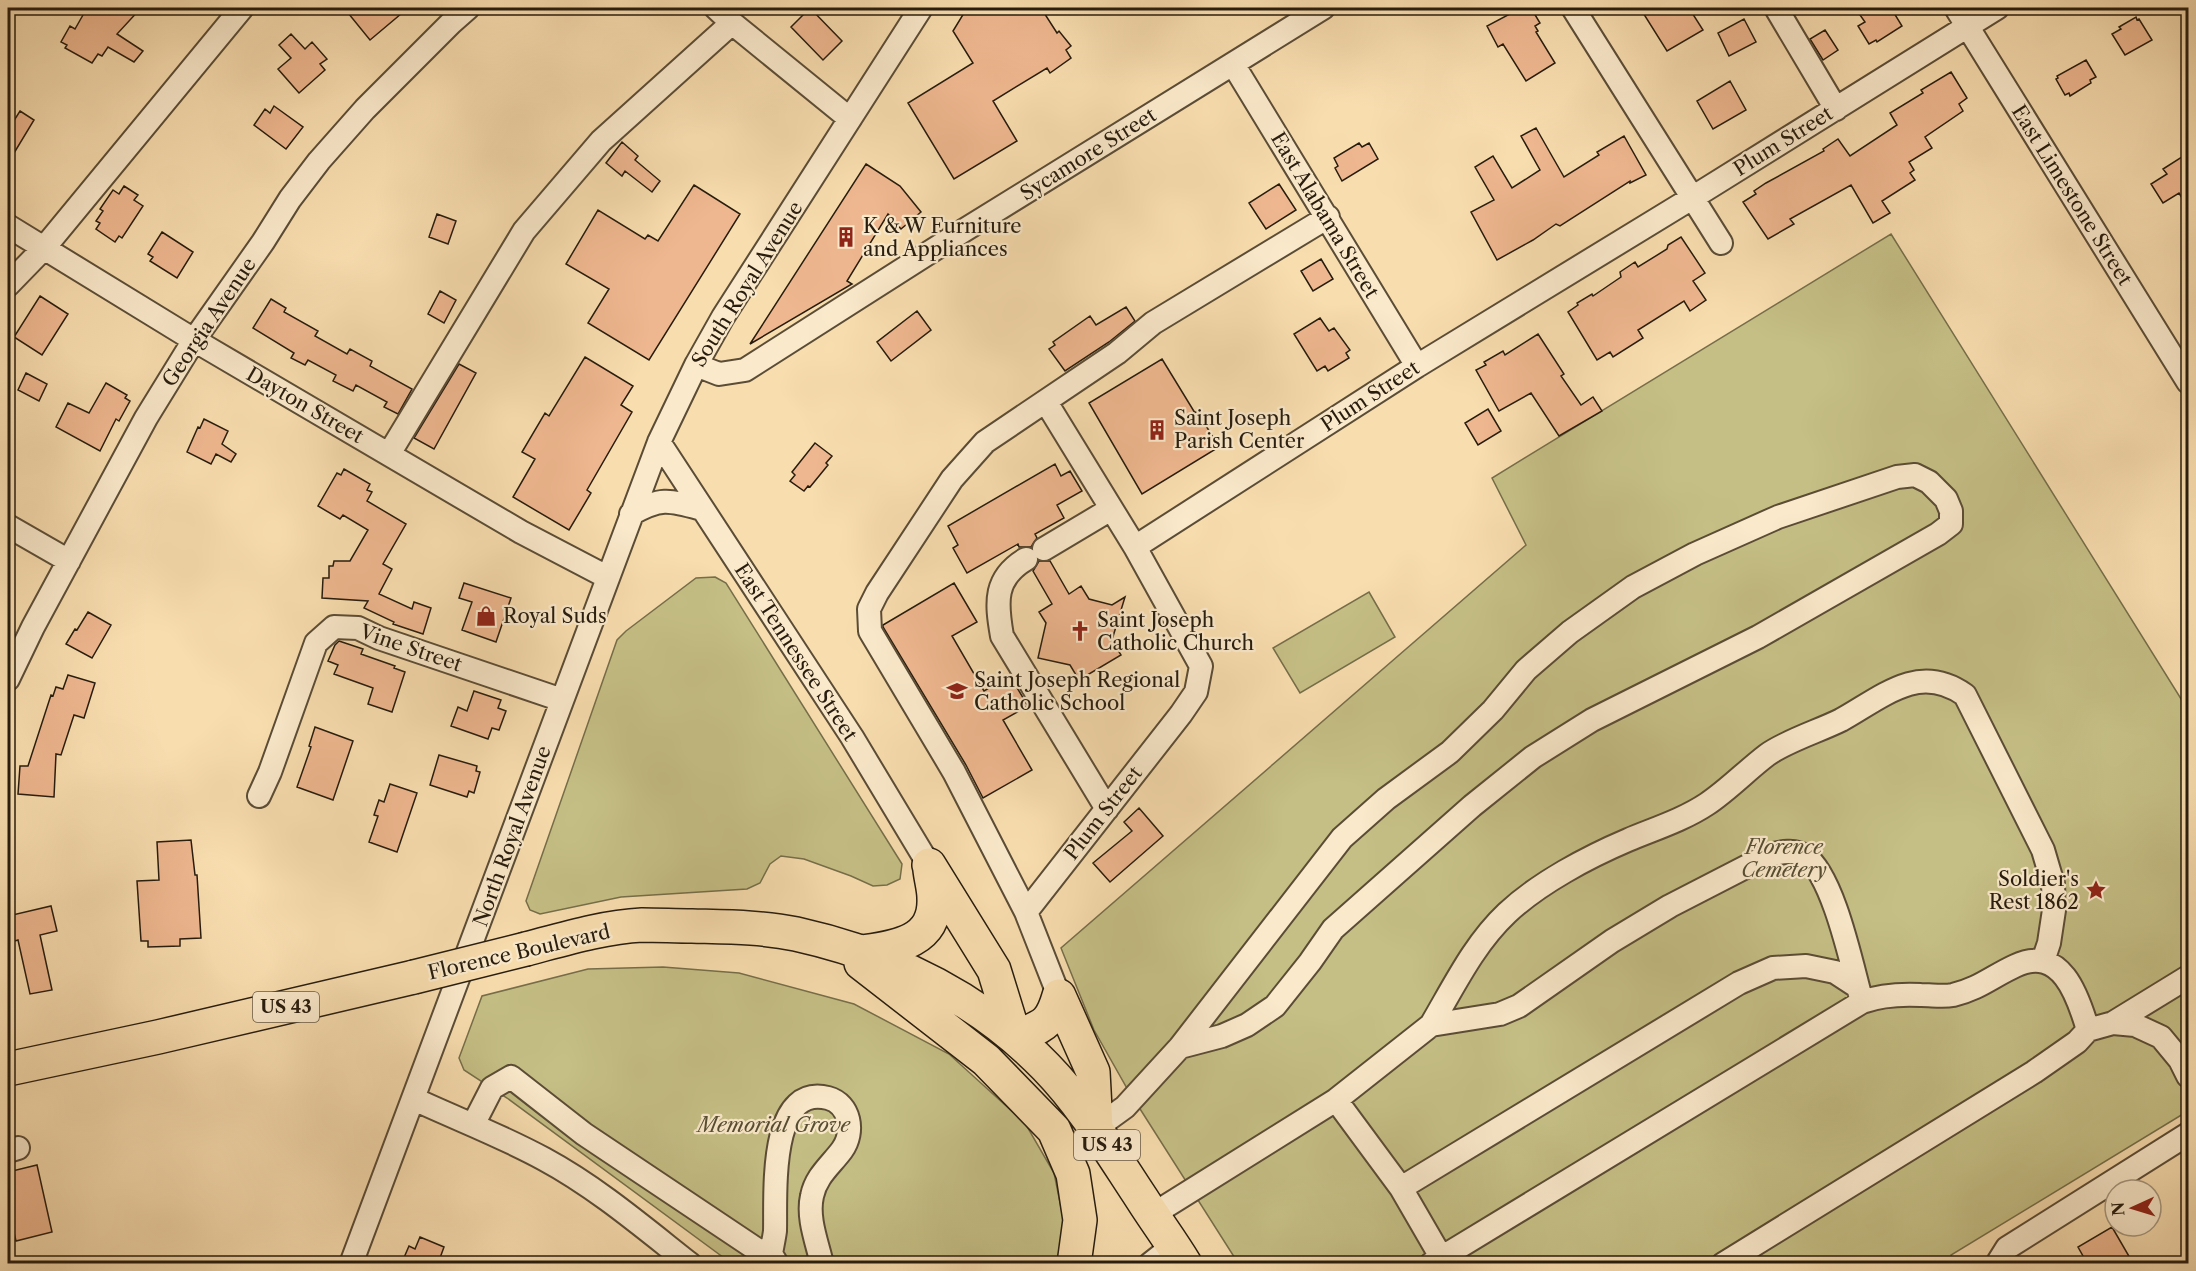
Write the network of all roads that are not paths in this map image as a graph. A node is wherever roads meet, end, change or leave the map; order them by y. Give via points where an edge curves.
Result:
1 (242, 8) edge
2 (468, 8) edge
3 (921, 8) edge
4 (1323, 8) edge
5 (1573, 8) edge
6 (1776, 8) edge
7 (1996, 8) edge
8 (724, 15) edge
9 (1962, 16) edge
10 (1233, 64) junction
11 (1836, 109) junction
12 (850, 119) junction
13 (1692, 198) junction
14 (1328, 217) junction
15 (8, 226) edge
16 (1721, 243) dead end
17 (44, 248) junction
18 (8, 285) edge
19 (194, 340) junction
20 (696, 365) junction
21 (1417, 366) junction
22 (2188, 382) edge
23 (1046, 402) junction
24 (659, 442) junction
25 (389, 454) junction
26 (702, 509) junction
27 (1112, 509) junction
28 (631, 514) junction
29 (8, 526) edge
30 (1135, 548) junction
31 (69, 561) junction
32 (607, 577) junction
33 (8, 679) edge
34 (562, 700) junction
35 (259, 796) dead end
36 (1107, 808) junction
37 (929, 865) junction
38 (1026, 912) junction
39 (851, 949) junction
40 (2043, 960) junction
41 (2188, 977) edge
42 (1860, 994) junction
43 (1059, 996) junction
44 (2113, 1023) junction
45 (1431, 1025) junction
46 (2088, 1030) junction
47 (1015, 1038) junction
48 (1180, 1047) junction
49 (8, 1069) edge
50 (2188, 1076) edge
51 (414, 1099) junction
52 (1336, 1100) junction
53 (473, 1125) junction
54 (1096, 1128) junction
55 (2188, 1134) edge
56 (1401, 1188) junction
57 (1152, 1215) junction
58 (2002, 1256) edge
59 (1169, 1257) edge
60 (774, 1259) edge
61 (1436, 1260) edge
62 (351, 1263) edge
63 (690, 1263) edge
64 (822, 1263) edge
65 (1074, 1263) edge
66 (1724, 1263) edge

1 - 17 street
2 - 19 street, Georgia Avenue via 365,109 319,161
3 - 12 street, South Royal Avenue
4 - 10 street, Sycamore Street
5 - 13 street
6 - 11 street
7 - 9 street, Plum Street
8 - 12 street
8 - 25 street via 601,141 524,231
9 - 11 street, Plum Street
9 - 22 street, East Limestone Street
10 - 14 street, East Alabama Street
10 - 20 street, Sycamore Street via 745,370 719,374
11 - 13 street, Plum Street
12 - 20 street, South Royal Avenue
13 - 16 street
13 - 21 street, Plum Street
14 - 21 street, East Alabama Street
14 - 23 street via 1153,323
15 - 17 street, Dayton Street
17 - 18 street
17 - 19 street, Dayton Street
19 - 25 street, Dayton Street
19 - 31 street, Georgia Avenue via 146,418
20 - 24 street, South Royal Avenue
21 - 30 street, Plum Street
23 - 27 street
23 - 38 street via 985,442 952,479 869,609 870,631 954,772
24 - 26 street, East Tennessee Street
24 - 28 street, South Royal Avenue
25 - 32 street, Dayton Street via 521,532
26 - 28 street via 667,501 650,503
26 - 37 street, East Tennessee Street via 852,737
27 - 30 street
27 - 36 street via 1013,567 1003,580 998,597 1002,636
28 - 32 street, South Royal Avenue
29 - 31 street
30 - 36 street, Plum Street via 1201,666 1196,692
31 - 33 street, Georgia Avenue
32 - 34 street, North Royal Avenue
34 - 35 street, Vine Street via 358,628 334,627 316,643
34 - 51 street, North Royal Avenue
36 - 38 street, Plum Street
37 - 39 highway via 934,900 925,930 896,947
37 - 47 highway via 994,970
38 - 43 street
39 - 47 highway, Florence Boulevard / US 43 via 929,981
39 - 49 highway, Florence Boulevard / US 43, bridge via 795,934 746,927 641,925 579,935 414,977
39 - 65 highway via 986,1060 1054,1130 1074,1174 1080,1220
40 - 42 street via 2027,961 1964,993 1949,996
40 - 45 street via 2054,909 2054,884 2043,850 1965,695 1951,685 1910,684 1769,754 1686,816 1588,860 1537,890 1482,939
40 - 46 street via 2057,967 2070,983
41 - 44 street
42 - 45 street via 1841,924 1817,867 1804,855 1787,851 1769,855 1670,906 1519,1006 1500,1014
42 - 56 street via 1835,972 1806,966 1773,968 1739,983
42 - 61 street
43 - 47 highway via 1054,1015 1046,1024
43 - 54 highway via 1093,1072
44 - 46 street
44 - 50 street via 2135,1025 2162,1037
45 - 52 street
46 - 66 street via 2034,1072
47 - 54 highway, US 43 via 1046,1067
48 - 48 street via 1342,838 1386,799 1450,752 1526,670 1633,587 1778,517 1897,477 1915,475 1929,482 1946,499 1951,524 1938,534 1758,637 1592,720 1533,757 1333,929 1275,1006 1222,1036
48 - 54 street via 1125,1107
51 - 53 street
51 - 62 street, North Royal Avenue
52 - 56 street
52 - 57 street
53 - 60 street via 492,1088 511,1077 584,1134
53 - 63 street via 589,1186
54 - 57 highway, US 43
55 - 58 street
56 - 61 street
57 - 59 highway, US 43
60 - 64 street via 781,1134 787,1117 800,1100 816,1095 835,1100 847,1112 849,1132 843,1149 825,1167 812,1195 812,1221

